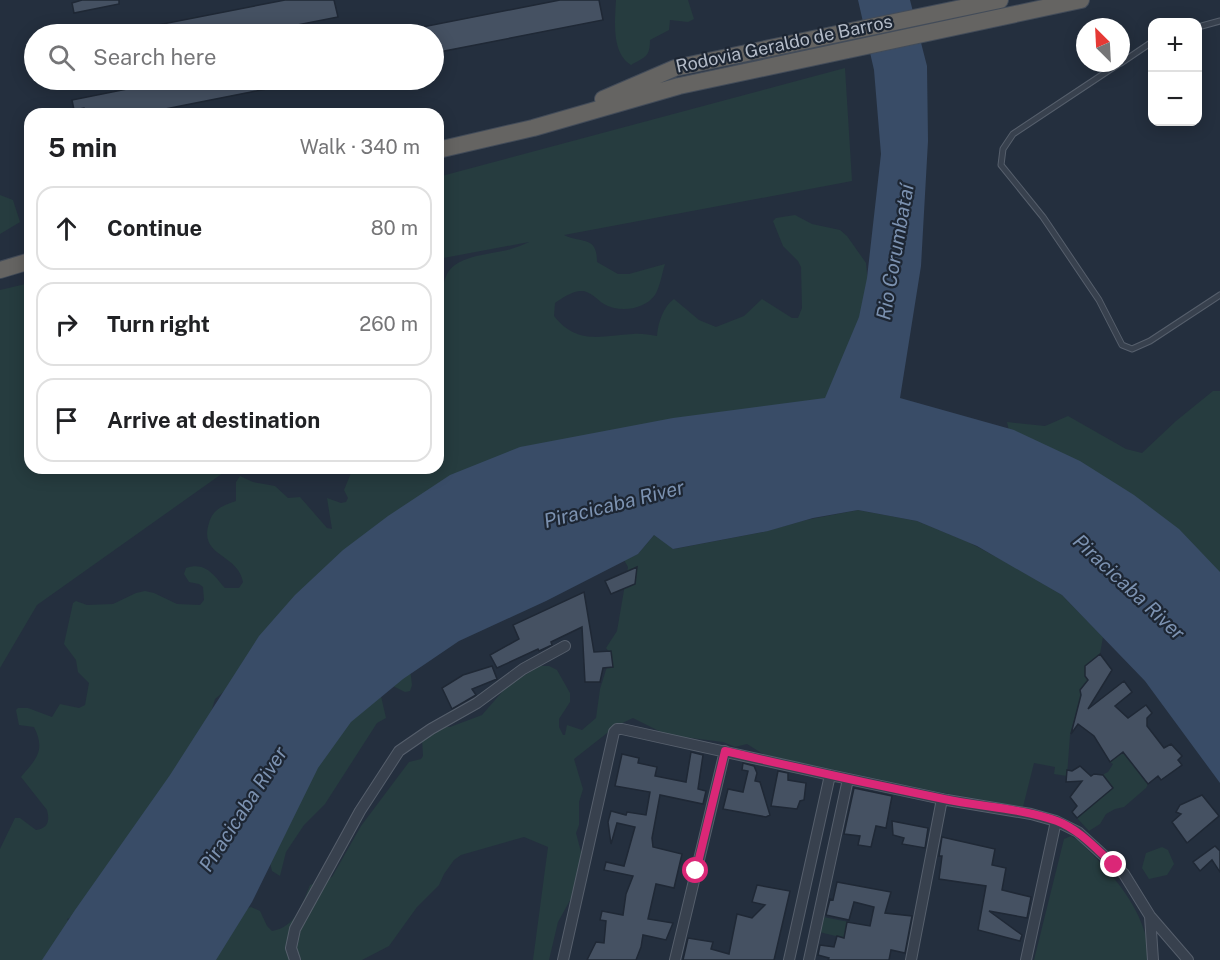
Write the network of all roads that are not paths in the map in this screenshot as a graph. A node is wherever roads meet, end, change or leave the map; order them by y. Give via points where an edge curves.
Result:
1 (1000, 0) edge
2 (1081, 0) edge
3 (948, 19) junction
4 (1220, 21) edge
5 (1202, 26) edge
6 (1148, 45) edge
7 (1130, 57) edge
8 (1107, 72) edge
9 (444, 149) edge
10 (24, 263) edge
11 (0, 270) edge
12 (1220, 295) edge
13 (565, 646) dead end
14 (725, 751) junction
15 (830, 775) junction
16 (848, 779) junction
17 (942, 799) junction
18 (1056, 821) junction
19 (1150, 916) junction
20 (295, 960) edge
21 (563, 960) edge
22 (675, 960) edge
23 (789, 960) edge
24 (808, 960) edge
25 (911, 960) edge
26 (1026, 960) edge
27 (1153, 960) edge
28 (1188, 960) edge

1 - 3 highway, Rodovia Geraldo de Barros
2 - 3 highway, Rodovia Geraldo de Barros
3 - 9 highway, Rodovia Geraldo de Barros via 849,41
4 - 5 lane
6 - 7 lane
8 - 12 lane via 1013,134 1003,149 1001,165 1043,217 1093,291 1122,345 1132,349 1150,341
10 - 11 highway
13 - 20 street via 523,669 399,751 360,811 295,929 291,948
14 - 15 street
14 - 21 street via 617,729 614,732
14 - 22 street
15 - 16 street
15 - 23 street
16 - 17 street
16 - 24 street
17 - 18 street
17 - 25 street
18 - 19 street via 1078,832 1124,874
18 - 26 street
19 - 27 street
19 - 28 street

